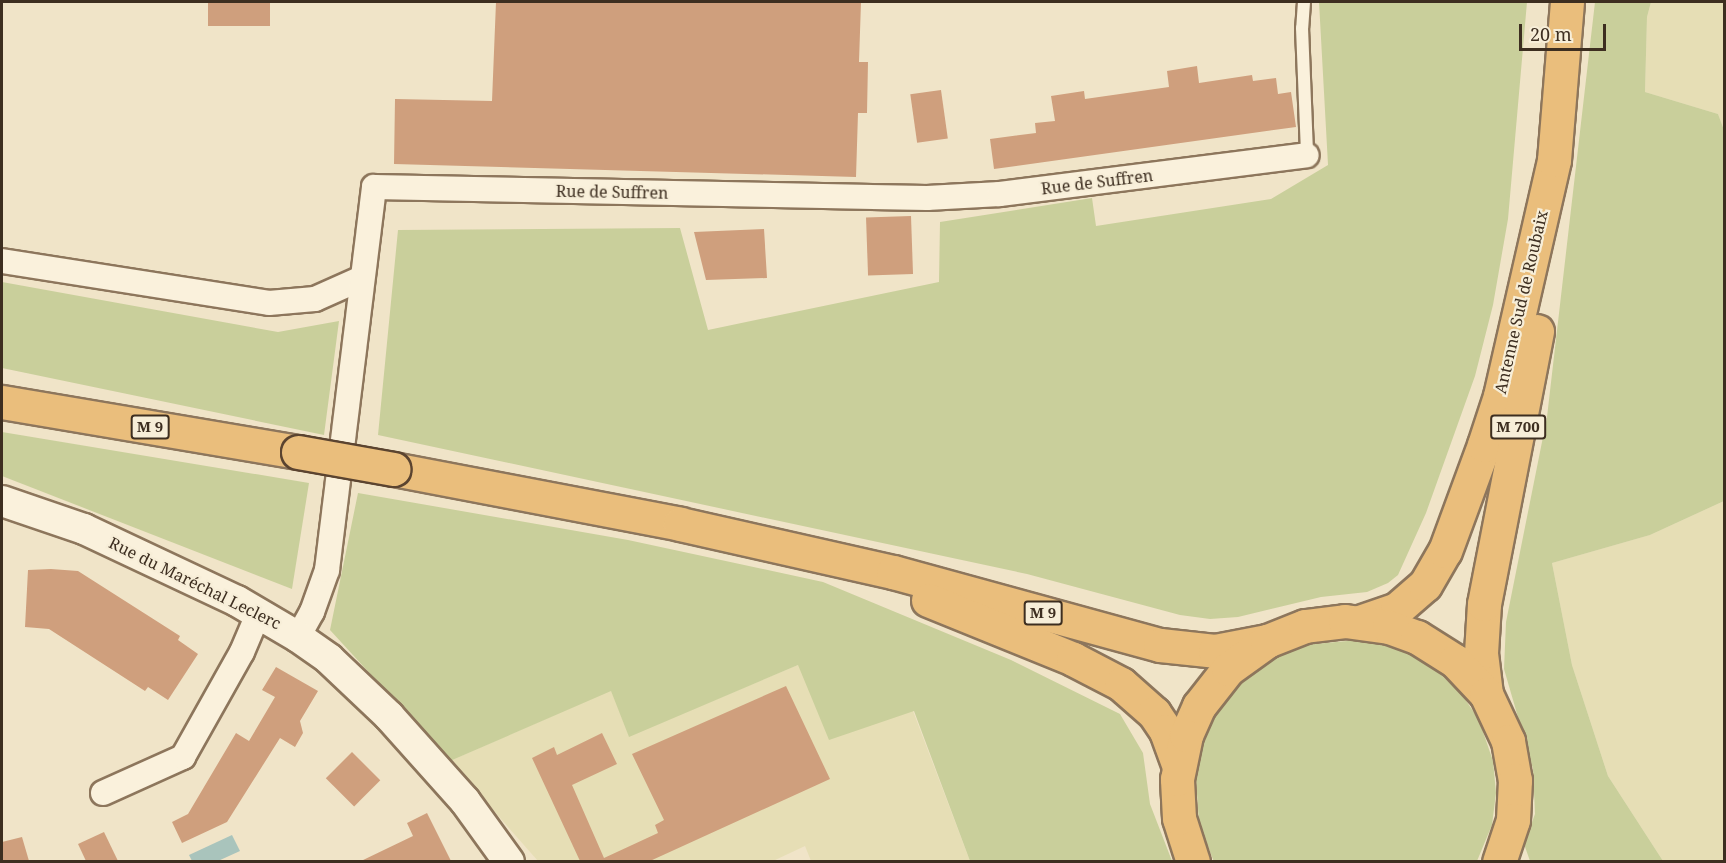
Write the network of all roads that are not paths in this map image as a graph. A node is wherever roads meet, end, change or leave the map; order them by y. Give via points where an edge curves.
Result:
1 (1304, 2) edge
2 (1567, 2) edge
3 (1306, 155) joint
4 (1554, 160) junction
5 (2, 261) edge
6 (362, 278) junction
7 (2, 402) edge
8 (2, 501) edge
9 (821, 558) junction
10 (259, 612) junction
11 (1359, 622) junction
12 (298, 637) junction
13 (1267, 641) junction
14 (1486, 694) junction
15 (1179, 766) junction
16 (103, 793) dead end
17 (1513, 820) junction
18 (509, 861) edge
19 (1193, 861) edge
20 (1499, 861) edge
21 (1514, 861) edge

1 - 3 lane
2 - 4 highway, Antenne Sud de Roubaix / M 700
3 - 6 street, Rue de Suffren via 968,197 374,187
4 - 11 highway, Antenne Sud de Roubaix / M 700 via 1500,396 1444,551 1414,597 1397,609
4 - 14 highway, M 700 via 1545,279 1484,603 1481,653
5 - 6 street via 269,303 315,299
6 - 12 street, Rue de Suffren via 327,570
7 - 9 highway, M 9, bridge via 393,469 680,524
8 - 10 street, Rue du Maréchal Leclerc via 84,529
9 - 13 highway, M 9 via 929,581 1180,649 1232,649
9 - 15 highway, M 9 via 1099,672 1138,697 1154,713 1166,731
10 - 12 street, Rue du Maréchal Leclerc
10 - 16 street via 242,652 183,757
11 - 13 highway via 1305,626
11 - 14 highway via 1403,631 1431,644 1467,671
12 - 18 street, Rue du Maréchal Leclerc via 329,659 389,716 465,801
13 - 15 highway via 1240,658 1208,693 1192,721
14 - 17 highway via 1512,754
15 - 19 highway via 1179,818
17 - 20 highway
17 - 21 highway

